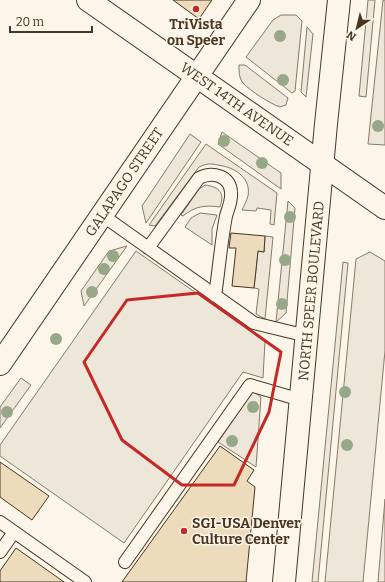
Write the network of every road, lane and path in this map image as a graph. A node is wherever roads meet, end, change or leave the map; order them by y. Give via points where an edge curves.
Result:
1 (88, 0) edge
2 (249, 0) edge
3 (339, 0) edge
4 (197, 76) junction
5 (322, 164) junction
6 (385, 208) edge
7 (102, 215) junction
8 (148, 248) junction
9 (215, 296) junction
10 (307, 336) junction
11 (0, 364) edge
12 (301, 400) junction
13 (0, 522) edge
14 (14, 532) junction
15 (0, 552) edge
16 (125, 562) dead end
17 (85, 582) edge
18 (284, 582) edge

1 - 4 main road, WEST 14TH AVENUE
2 - 4 main road, GALAPAGO STREET
3 - 5 main road, NORTH SPEER BOULEVARD
4 - 5 main road, WEST 14TH AVENUE
4 - 7 main road, GALAPAGO STREET
5 - 6 main road, WEST 14TH AVENUE
5 - 10 main road, NORTH SPEER BOULEVARD
7 - 8 lane
7 - 11 main road, GALAPAGO STREET
8 - 9 lane
8 - 9 lane via 199,178 211,174 223,178 230,186 232,196 226,217
9 - 10 lane via 254,324
10 - 12 main road, NORTH SPEER BOULEVARD
12 - 16 lane via 250,385
12 - 18 main road, NORTH SPEER BOULEVARD
13 - 14 lane
14 - 15 lane
14 - 17 lane

